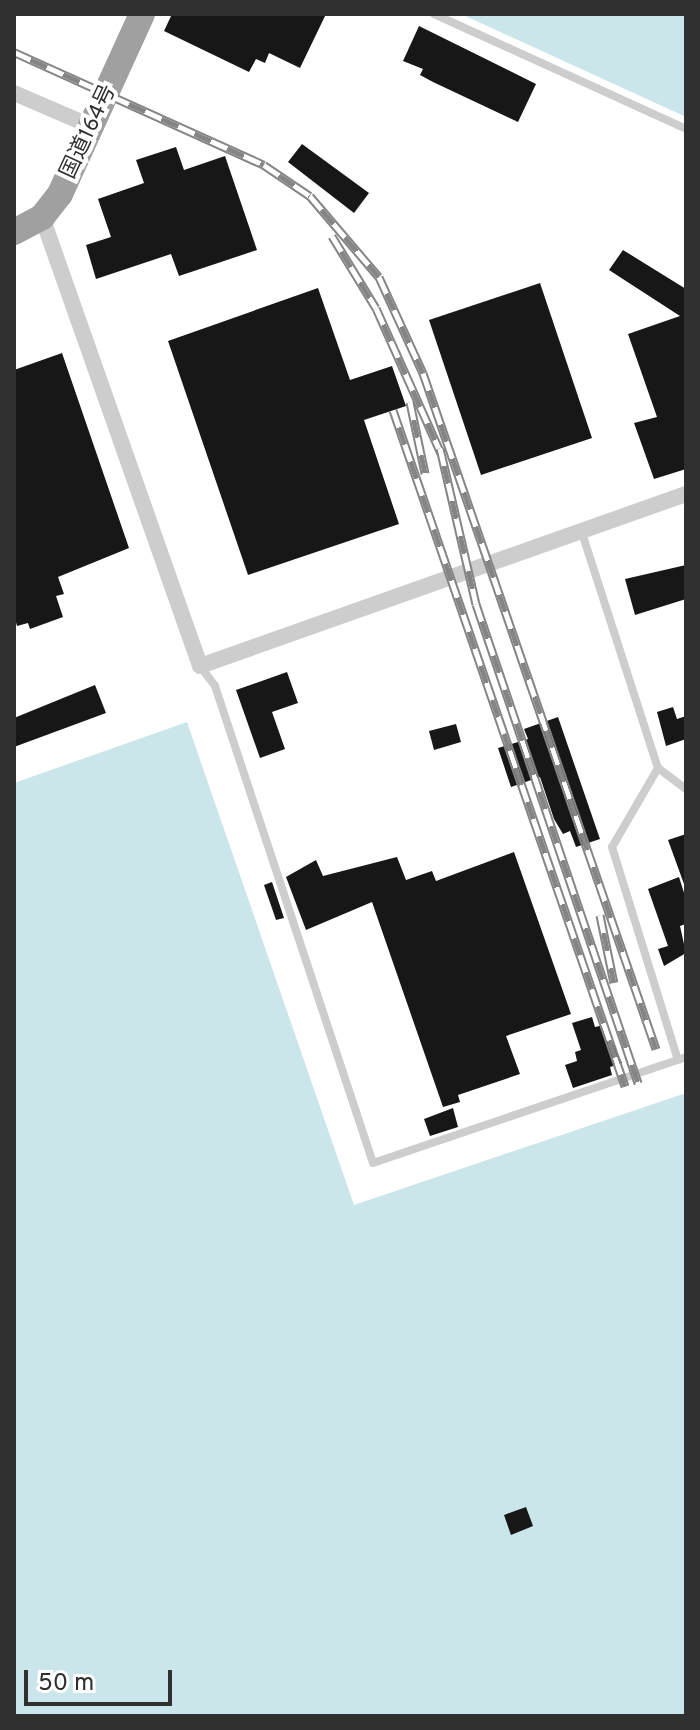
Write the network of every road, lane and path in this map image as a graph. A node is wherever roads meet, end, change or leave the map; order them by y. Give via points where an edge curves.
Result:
1 (142, 14) edge
2 (434, 14) edge
3 (14, 93) edge
4 (93, 127) junction
5 (686, 129) edge
6 (42, 217) junction
7 (14, 232) edge
8 (686, 494) edge
9 (582, 533) junction
10 (200, 666) junction
11 (658, 768) junction
12 (686, 789) edge
13 (682, 1058) edge

1 - 4 highway, 国道164号
2 - 5 lane
3 - 4 street
4 - 6 highway, 国道164号 via 60,194
6 - 7 highway, 国道164号
6 - 10 street
8 - 9 street
9 - 10 street
9 - 11 lane
10 - 13 lane via 215,686 373,1163
11 - 12 lane
11 - 13 lane via 612,847

